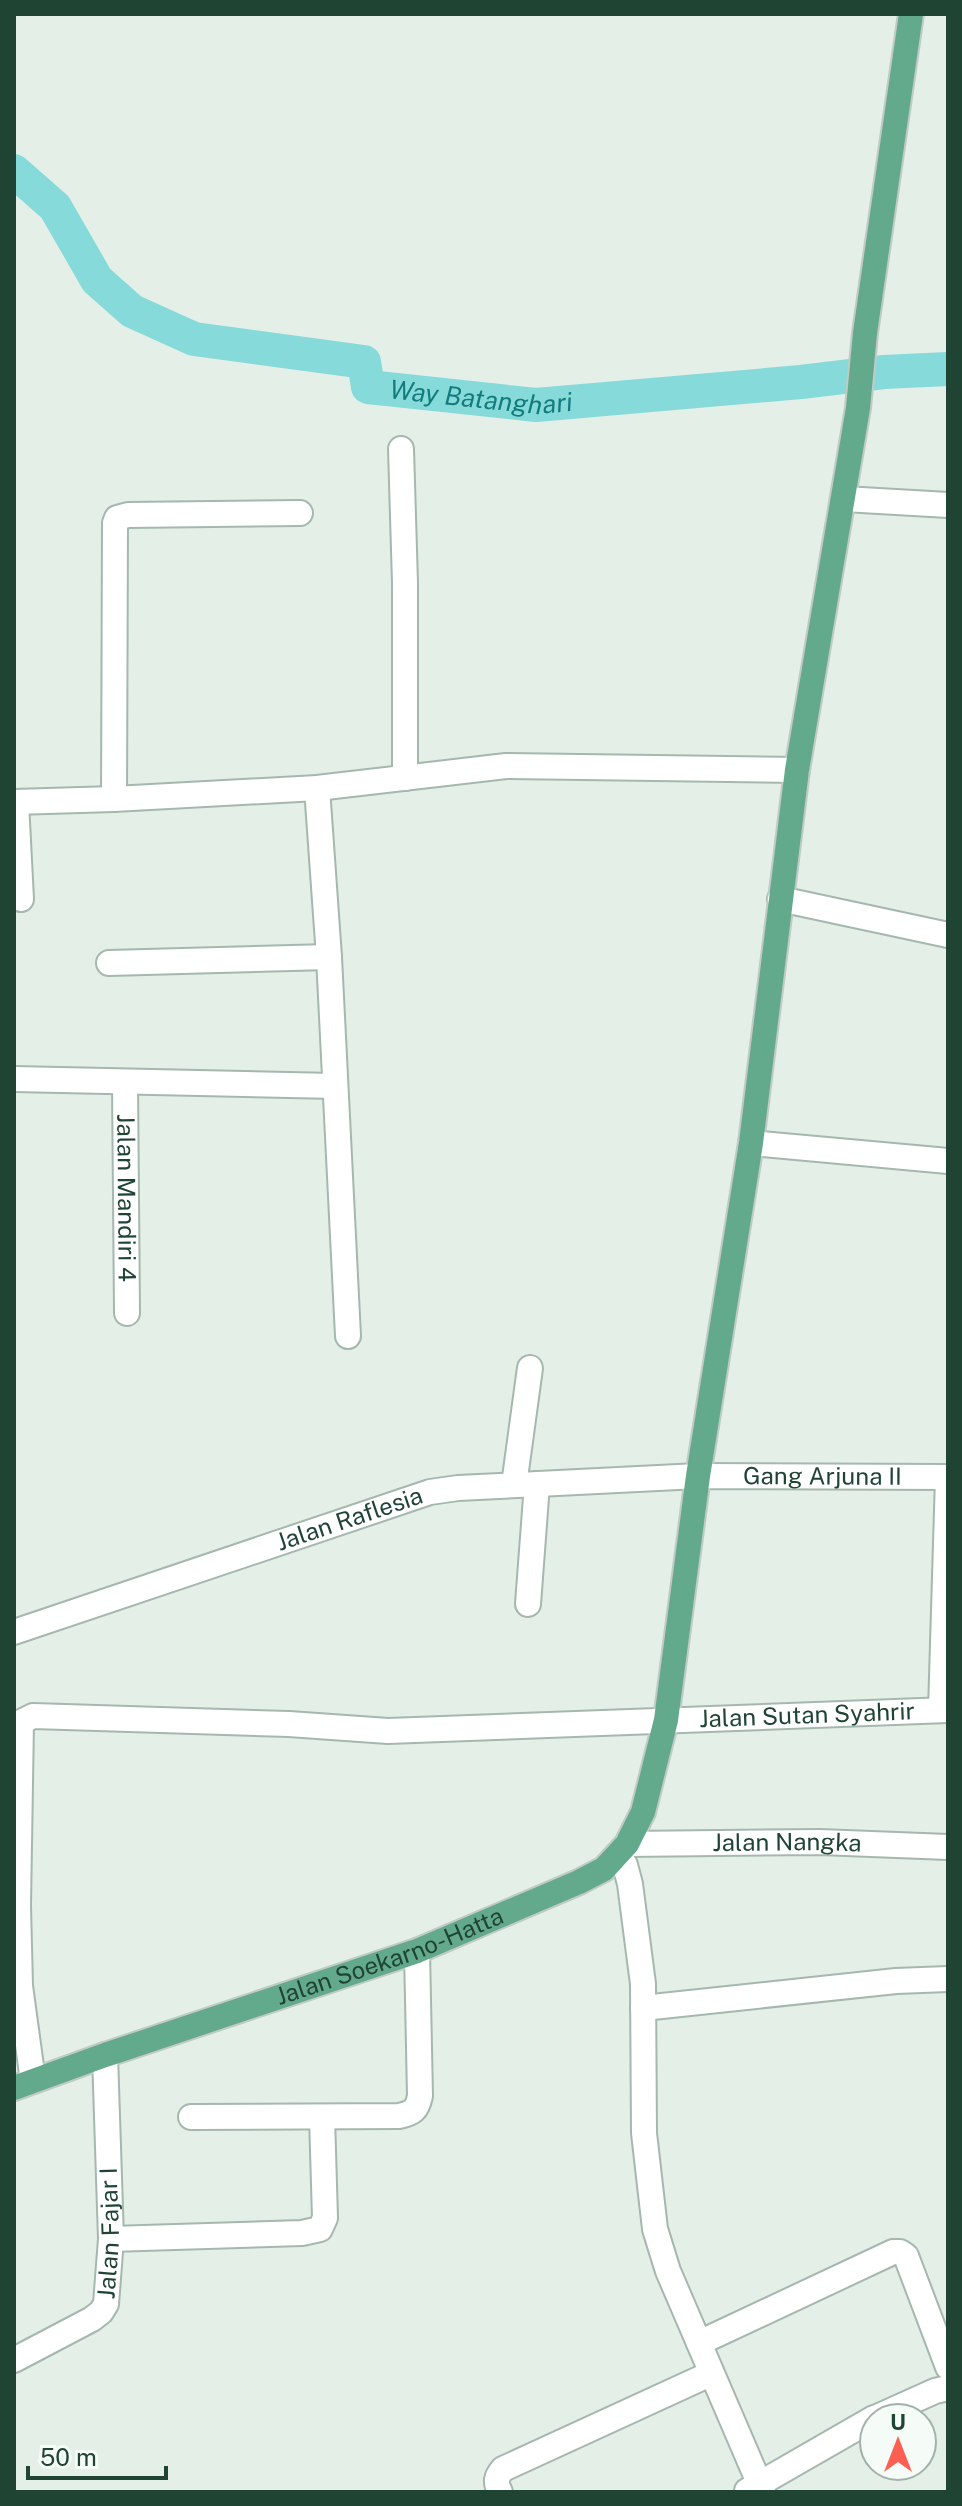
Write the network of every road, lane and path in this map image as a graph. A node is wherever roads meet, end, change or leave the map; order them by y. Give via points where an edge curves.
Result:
1 (911, 14) edge
2 (401, 449) dead end
3 (844, 499) junction
4 (948, 505) edge
5 (300, 513) dead end
6 (797, 770) junction
7 (405, 778) junction
8 (317, 788) junction
9 (114, 799) junction
10 (15, 802) edge
11 (21, 899) dead end
12 (780, 899) junction
13 (948, 935) edge
14 (329, 957) junction
15 (109, 963) dead end
16 (14, 1079) edge
17 (125, 1082) junction
18 (335, 1086) junction
19 (751, 1143) junction
20 (948, 1161) edge
21 (127, 1313) dead end
22 (348, 1336) dead end
23 (530, 1368) dead end
24 (698, 1476) junction
25 (948, 1477) edge
26 (526, 1485) junction
27 (528, 1604) dead end
28 (14, 1632) edge
29 (944, 1710) edge
30 (666, 1720) junction
31 (948, 1847) edge
32 (622, 1850) junction
33 (16, 1906) edge
34 (417, 1951) junction
35 (948, 1979) edge
36 (643, 2008) junction
37 (105, 2055) junction
38 (23, 2085) edge
39 (191, 2117) dead end
40 (322, 2117) junction
41 (111, 2239) junction
42 (699, 2343) junction
43 (14, 2360) edge
44 (948, 2367) edge
45 (710, 2374) junction
46 (948, 2388) edge
47 (910, 2402) edge
48 (858, 2428) edge
49 (755, 2489) edge
50 (500, 2492) edge

1 - 3 main road, Jalan Soekarno-Hatta
2 - 7 street
3 - 4 street
3 - 6 main road, Jalan Soekarno-Hatta
5 - 9 street via 117,518
6 - 7 street via 506,766
6 - 12 main road, Jalan Soekarno-Hatta
7 - 8 street
8 - 9 street
8 - 14 street
9 - 10 street
10 - 11 street
12 - 13 street
12 - 19 main road, Jalan Soekarno-Hatta
14 - 15 street
14 - 18 street
16 - 17 street
17 - 18 street
17 - 21 street, Jalan Mandiri 4
18 - 22 street
19 - 20 street
19 - 24 main road, Jalan Soekarno-Hatta
23 - 26 street
24 - 25 street, Gang Arjuna II
24 - 26 street, Jalan Raflesia
24 - 30 main road, Jalan Soekarno-Hatta
25 - 29 street
26 - 27 street
26 - 28 street, Jalan Raflesia via 430,1492
29 - 30 street, Jalan Sutan Syahrir
30 - 32 main road, Jalan Soekarno-Hatta via 643,1812
30 - 33 street, Jalan Sutan Syahrir via 388,1731 33,1716 21,1722
31 - 32 street, Jalan Nangka via 820,1842
32 - 34 main road, Jalan Soekarno-Hatta via 604,1869 579,1882
32 - 36 street
33 - 38 street
34 - 37 main road, Jalan Soekarno-Hatta
34 - 40 street via 418,2107 399,2116
35 - 36 street
36 - 42 street via 644,2133 655,2229
37 - 38 main road, Jalan Soekarno-Hatta
37 - 41 street, Jalan Fajar I
39 - 40 street
40 - 41 street via 325,2218 320,2229
41 - 43 street, Jalan Fajar I via 108,2292 101,2312
42 - 44 street via 900,2252
42 - 45 street
45 - 49 street
45 - 50 street via 503,2469 496,2482
46 - 47 street
48 - 49 street

